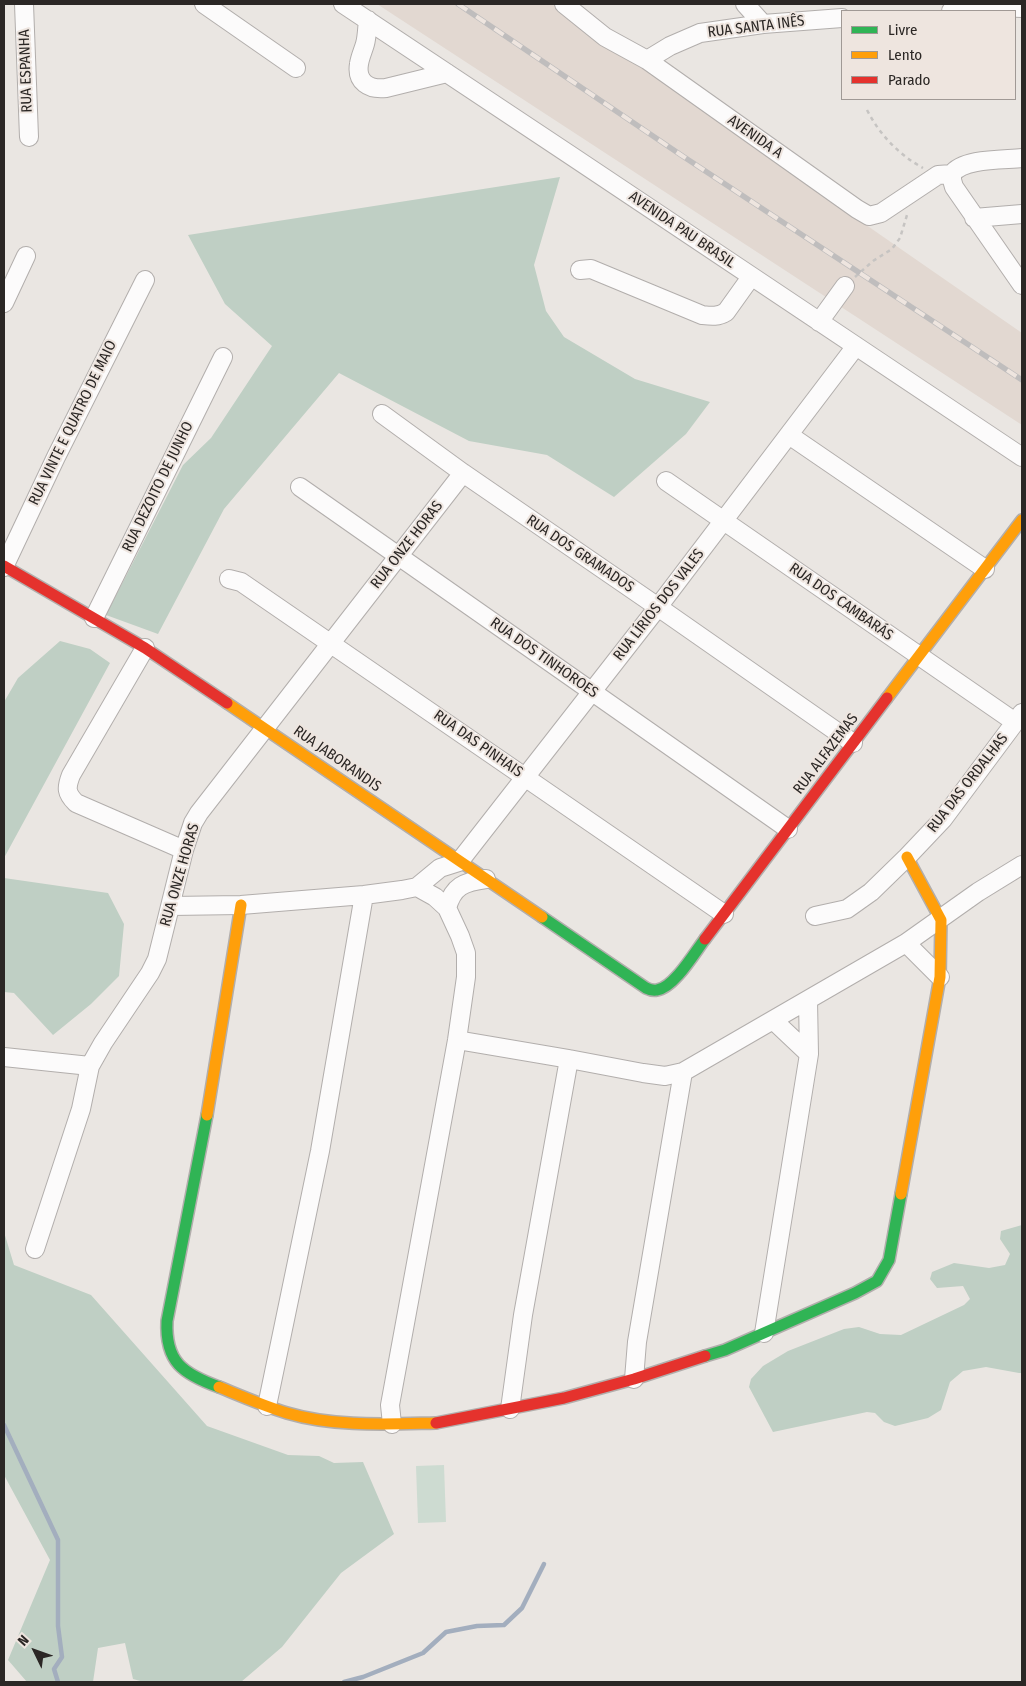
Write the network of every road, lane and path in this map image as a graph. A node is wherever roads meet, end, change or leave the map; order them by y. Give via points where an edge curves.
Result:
1 (24, 4) edge
2 (204, 4) edge
3 (343, 4) edge
4 (564, 4) edge
5 (745, 4) edge
6 (1001, 5) edge
7 (1022, 8) edge
8 (959, 10) edge
9 (841, 18) edge
10 (368, 20) junction
11 (763, 24) junction
12 (647, 60) junction
13 (296, 68) dead end
14 (447, 73) junction
15 (867, 110) dead end
16 (28, 137) dead end
17 (1022, 158) edge
18 (945, 175) junction
19 (911, 193) junction
20 (1022, 214) edge
21 (974, 218) junction
22 (26, 256) dead end
23 (580, 270) dead end
24 (751, 278) junction
25 (144, 280) dead end
26 (1022, 285) edge
27 (845, 286) joint
28 (4, 303) edge
29 (819, 322) junction
30 (856, 346) junction
31 (223, 357) dead end
32 (382, 414) dead end
33 (789, 435) junction
34 (1022, 457) edge
35 (463, 474) junction
36 (666, 481) dead end
37 (300, 487) dead end
38 (1022, 520) edge
39 (724, 521) junction
40 (399, 556) junction
41 (4, 566) edge
42 (985, 569) junction
43 (229, 579) dead end
44 (658, 607) junction
45 (94, 618) junction
46 (331, 643) junction
47 (145, 648) junction
48 (919, 656) junction
49 (592, 691) junction
50 (1019, 718) edge
51 (265, 728) junction
52 (853, 743) junction
53 (525, 777) junction
54 (788, 829) junction
55 (184, 850) junction
56 (907, 857) junction
57 (459, 862) junction
58 (1022, 865) edge
59 (486, 879) junction
60 (417, 887) junction
61 (364, 895) junction
62 (242, 905) junction
63 (170, 906) junction
64 (447, 908) junction
65 (724, 914) junction
66 (815, 916) dead end
67 (941, 920) junction
68 (906, 943) junction
69 (940, 977) junction
70 (646, 988) joint
71 (808, 1000) junction
72 (773, 1020) junction
73 (457, 1040) junction
74 (809, 1054) junction
75 (4, 1057) edge
76 (569, 1059) junction
77 (90, 1066) junction
78 (683, 1072) junction
79 (35, 1249) dead end
80 (764, 1333) junction
81 (634, 1379) junction
82 (268, 1406) junction
83 (510, 1410) junction
84 (392, 1424) junction

1 - 16 street, RUA ESPANHA
2 - 13 street
3 - 10 street, AVENIDA PAU BRASIL
4 - 12 street, AVENIDA A via 605,37
5 - 11 street
6 - 7 street
6 - 8 street
9 - 11 street, RUA SANTA INÊS
10 - 14 street, AVENIDA PAU BRASIL
10 - 14 street via 358,75 370,88 386,88
11 - 12 street, RUA SANTA INÊS via 700,33
12 - 19 street, AVENIDA A via 869,216 881,213
14 - 24 street, AVENIDA PAU BRASIL
15 - 18 path via 896,149 917,164
17 - 18 street, AVENIDA A via 968,164
18 - 19 street, AVENIDA A
18 - 21 street via 952,180
19 - 27 path via 905,226 896,244
20 - 21 street
21 - 26 street
22 - 28 street
23 - 24 street via 591,269 710,316 726,312
24 - 29 street, AVENIDA PAU BRASIL
25 - 41 street, RUA VINTE E QUATRO DE MAIO
27 - 29 street
29 - 30 street, AVENIDA PAU BRASIL
30 - 33 street, RUA LÍRIOS DOS VALES
30 - 34 street, AVENIDA PAU BRASIL
31 - 45 street, RUA DEZOITO DE JUNHO
32 - 35 street, RUA DOS GRAMADOS
33 - 39 street, RUA LÍRIOS DOS VALES
33 - 42 street
35 - 40 street, RUA ONZE HORAS
35 - 44 street, RUA DOS GRAMADOS
36 - 39 street, RUA DOS CAMBARÁS
37 - 40 street, RUA DOS TINHOROES
38 - 42 street, RUA ALFAZEMAS
39 - 44 street, RUA LÍRIOS DOS VALES
39 - 48 street, RUA DOS CAMBARÁS
40 - 46 street, RUA ONZE HORAS
40 - 49 street, RUA DOS TINHOROES
41 - 45 street, RUA JABORANDIS
42 - 48 street, RUA ALFAZEMAS
43 - 46 street, RUA DAS PINHAIS via 241,582
44 - 49 street, RUA LÍRIOS DOS VALES
44 - 52 street, RUA DOS GRAMADOS
45 - 47 street, RUA JABORANDIS
46 - 51 street, RUA ONZE HORAS
46 - 53 street, RUA DAS PINHAIS
47 - 51 street, RUA JABORANDIS
47 - 55 street via 71,775 67,792 76,803
48 - 50 street, RUA DOS CAMBARÁS
48 - 52 street, RUA ALFAZEMAS
49 - 53 street, RUA LÍRIOS DOS VALES
49 - 54 street, RUA DOS TINHOROES
50 - 56 street, RUA DAS ORDALHAS via 943,820
51 - 55 street, RUA ONZE HORAS via 199,812
51 - 57 street, RUA JABORANDIS
52 - 54 street, RUA ALFAZEMAS
53 - 57 street, RUA LÍRIOS DOS VALES
53 - 65 street, RUA DAS PINHAIS
54 - 65 street, RUA ALFAZEMAS
55 - 63 street, RUA ONZE HORAS
56 - 66 street, RUA DAS ORDALHAS via 871,892 847,909
56 - 67 street
57 - 59 street, RUA JABORANDIS
57 - 60 street via 440,868
58 - 67 street
59 - 64 street via 459,886
59 - 70 street, RUA JABORANDIS
60 - 61 street
60 - 64 street via 435,896
61 - 62 street
61 - 82 street via 320,1150
62 - 63 street
62 - 82 street via 166,1339 169,1355 188,1373
63 - 77 street, RUA ONZE HORAS via 157,959
64 - 73 street via 466,953
65 - 70 street, RUA ALFAZEMAS via 673,981 660,991
67 - 68 street
67 - 69 street
68 - 69 street
68 - 71 street
69 - 80 street via 889,1260 884,1271 877,1281 855,1293
71 - 72 street
71 - 74 street
72 - 74 street
72 - 78 street
73 - 76 street
73 - 84 street via 390,1406
74 - 80 street
75 - 77 street
76 - 78 street via 665,1076
76 - 83 street via 523,1315
77 - 79 street, RUA ONZE HORAS via 81,1109
78 - 81 street via 637,1342
80 - 81 street via 725,1350
81 - 83 street
82 - 84 street via 312,1418
83 - 84 street via 438,1422

